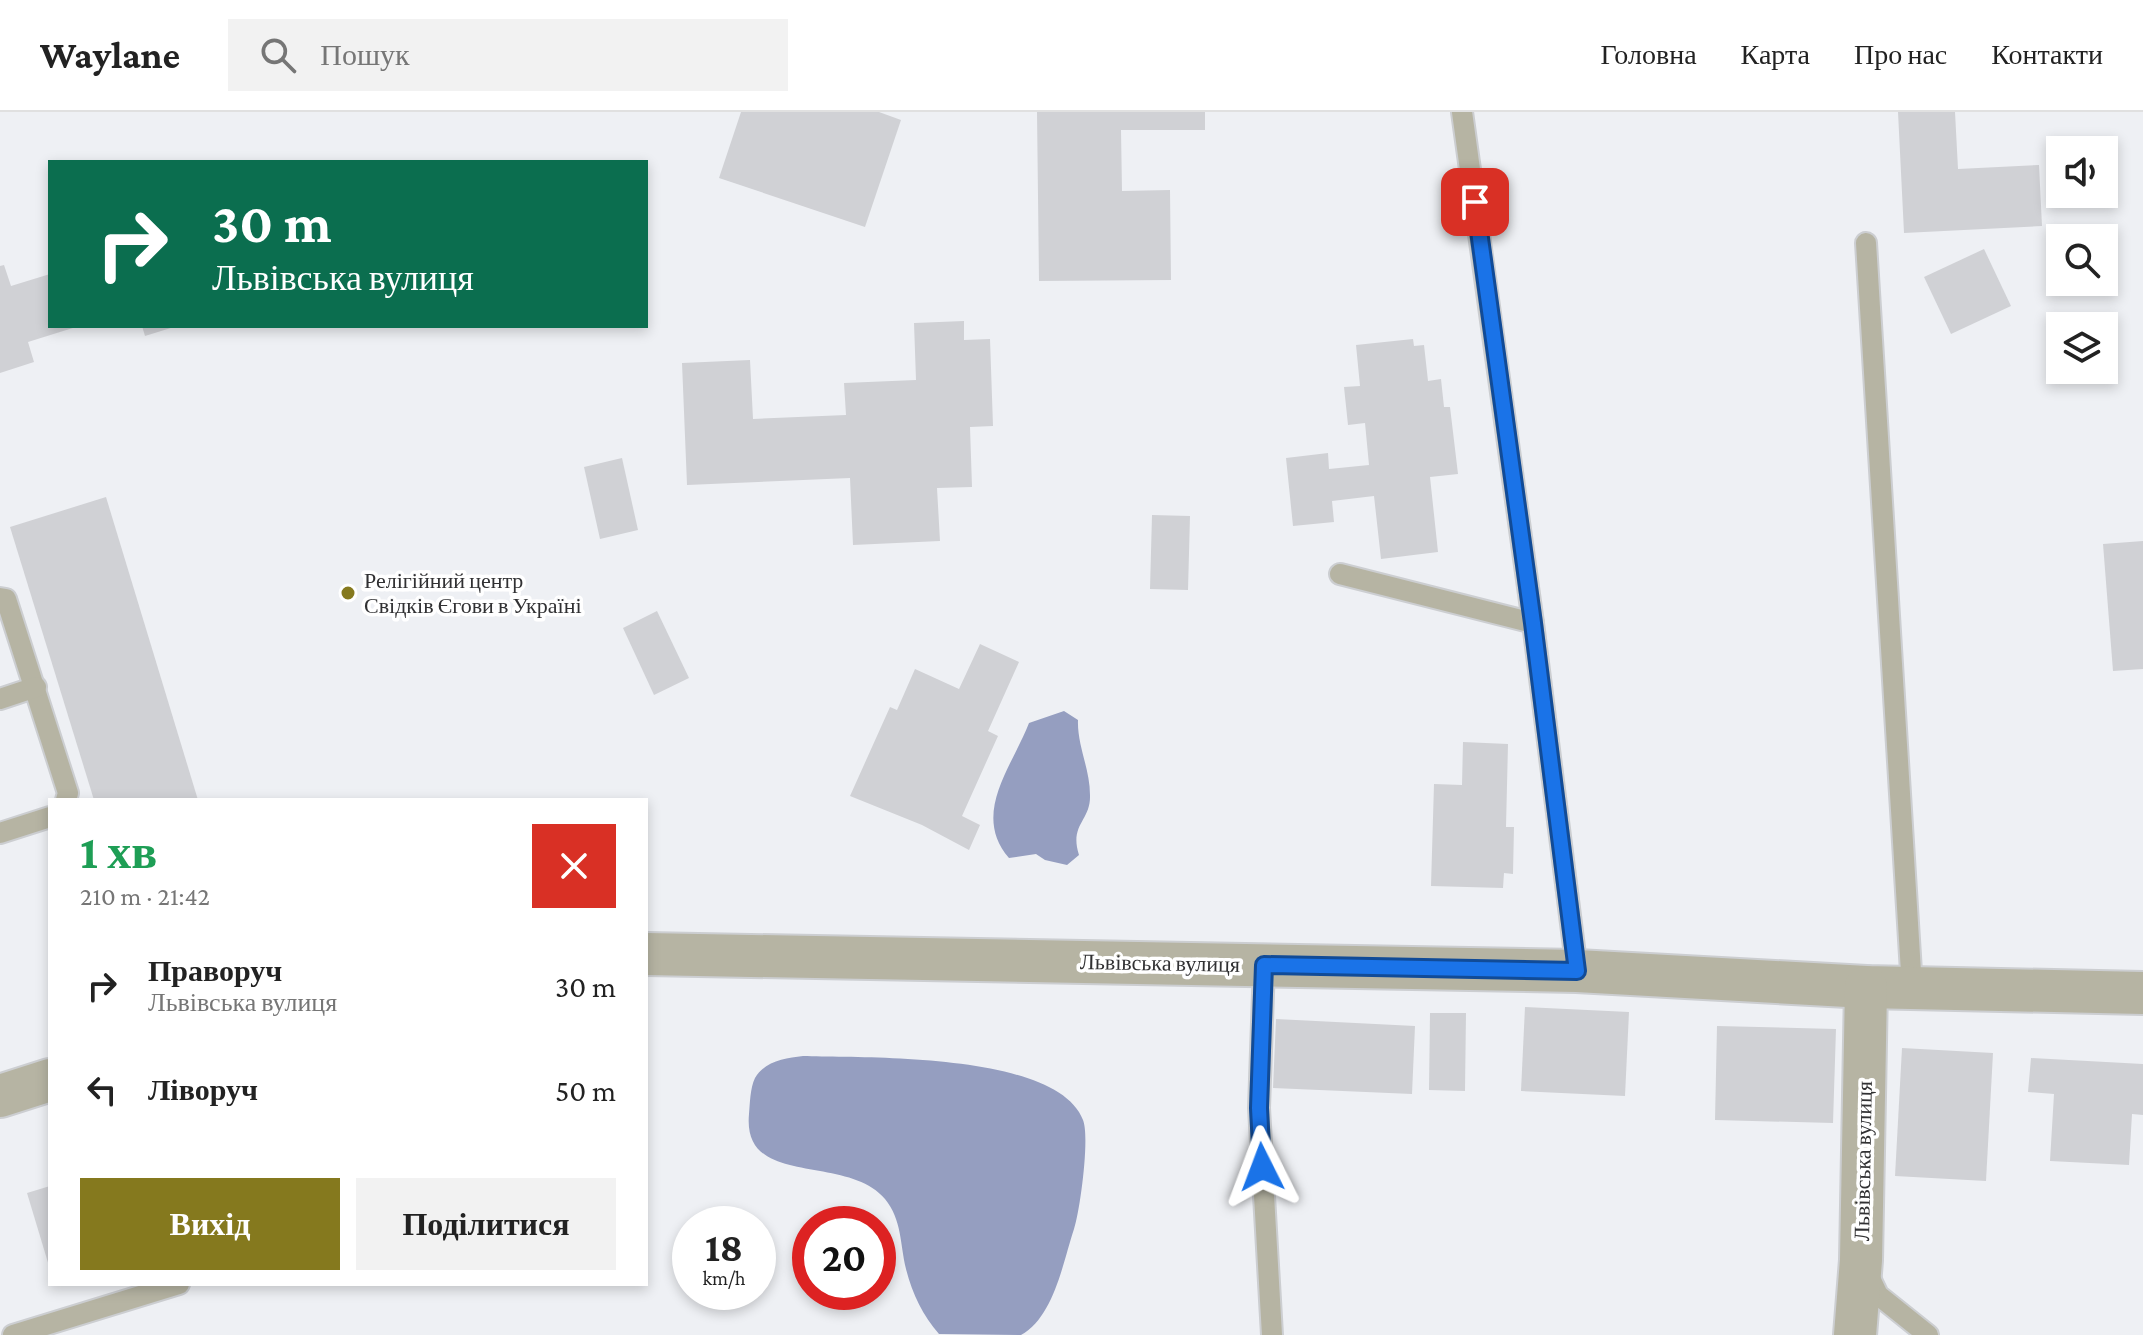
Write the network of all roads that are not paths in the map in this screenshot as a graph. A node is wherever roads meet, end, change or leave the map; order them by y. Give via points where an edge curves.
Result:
1 (1462, 112) edge
2 (1866, 243) dead end
3 (1340, 574) dead end
4 (0, 598) edge
5 (1533, 623) junction
6 (36, 687) junction
7 (0, 699) edge
8 (67, 798) edge
9 (48, 818) edge
10 (0, 833) edge
11 (648, 954) edge
12 (1264, 965) junction
13 (1577, 971) junction
14 (1866, 987) junction
15 (1912, 988) junction
16 (2143, 993) edge
17 (48, 1081) edge
18 (0, 1096) edge
19 (1861, 1260) junction
20 (172, 1286) edge
21 (13, 1335) edge
22 (1272, 1335) edge
23 (1855, 1335) edge
24 (1928, 1335) edge

1 - 5 lane
2 - 15 lane
3 - 5 lane
4 - 6 lane via 6,599
5 - 13 lane
6 - 7 lane
6 - 8 lane
9 - 10 lane
11 - 12 street, Львівська вулиця
12 - 13 street, Львівська вулиця
12 - 22 lane via 1259,1108
13 - 14 street, Львівська вулиця
14 - 15 street, Львівська вулиця
14 - 19 street, Львівська вулиця
15 - 16 street, Львівська вулиця
17 - 18 street
19 - 23 street, Львівська вулиця
19 - 24 lane via 1878,1295
20 - 21 lane

